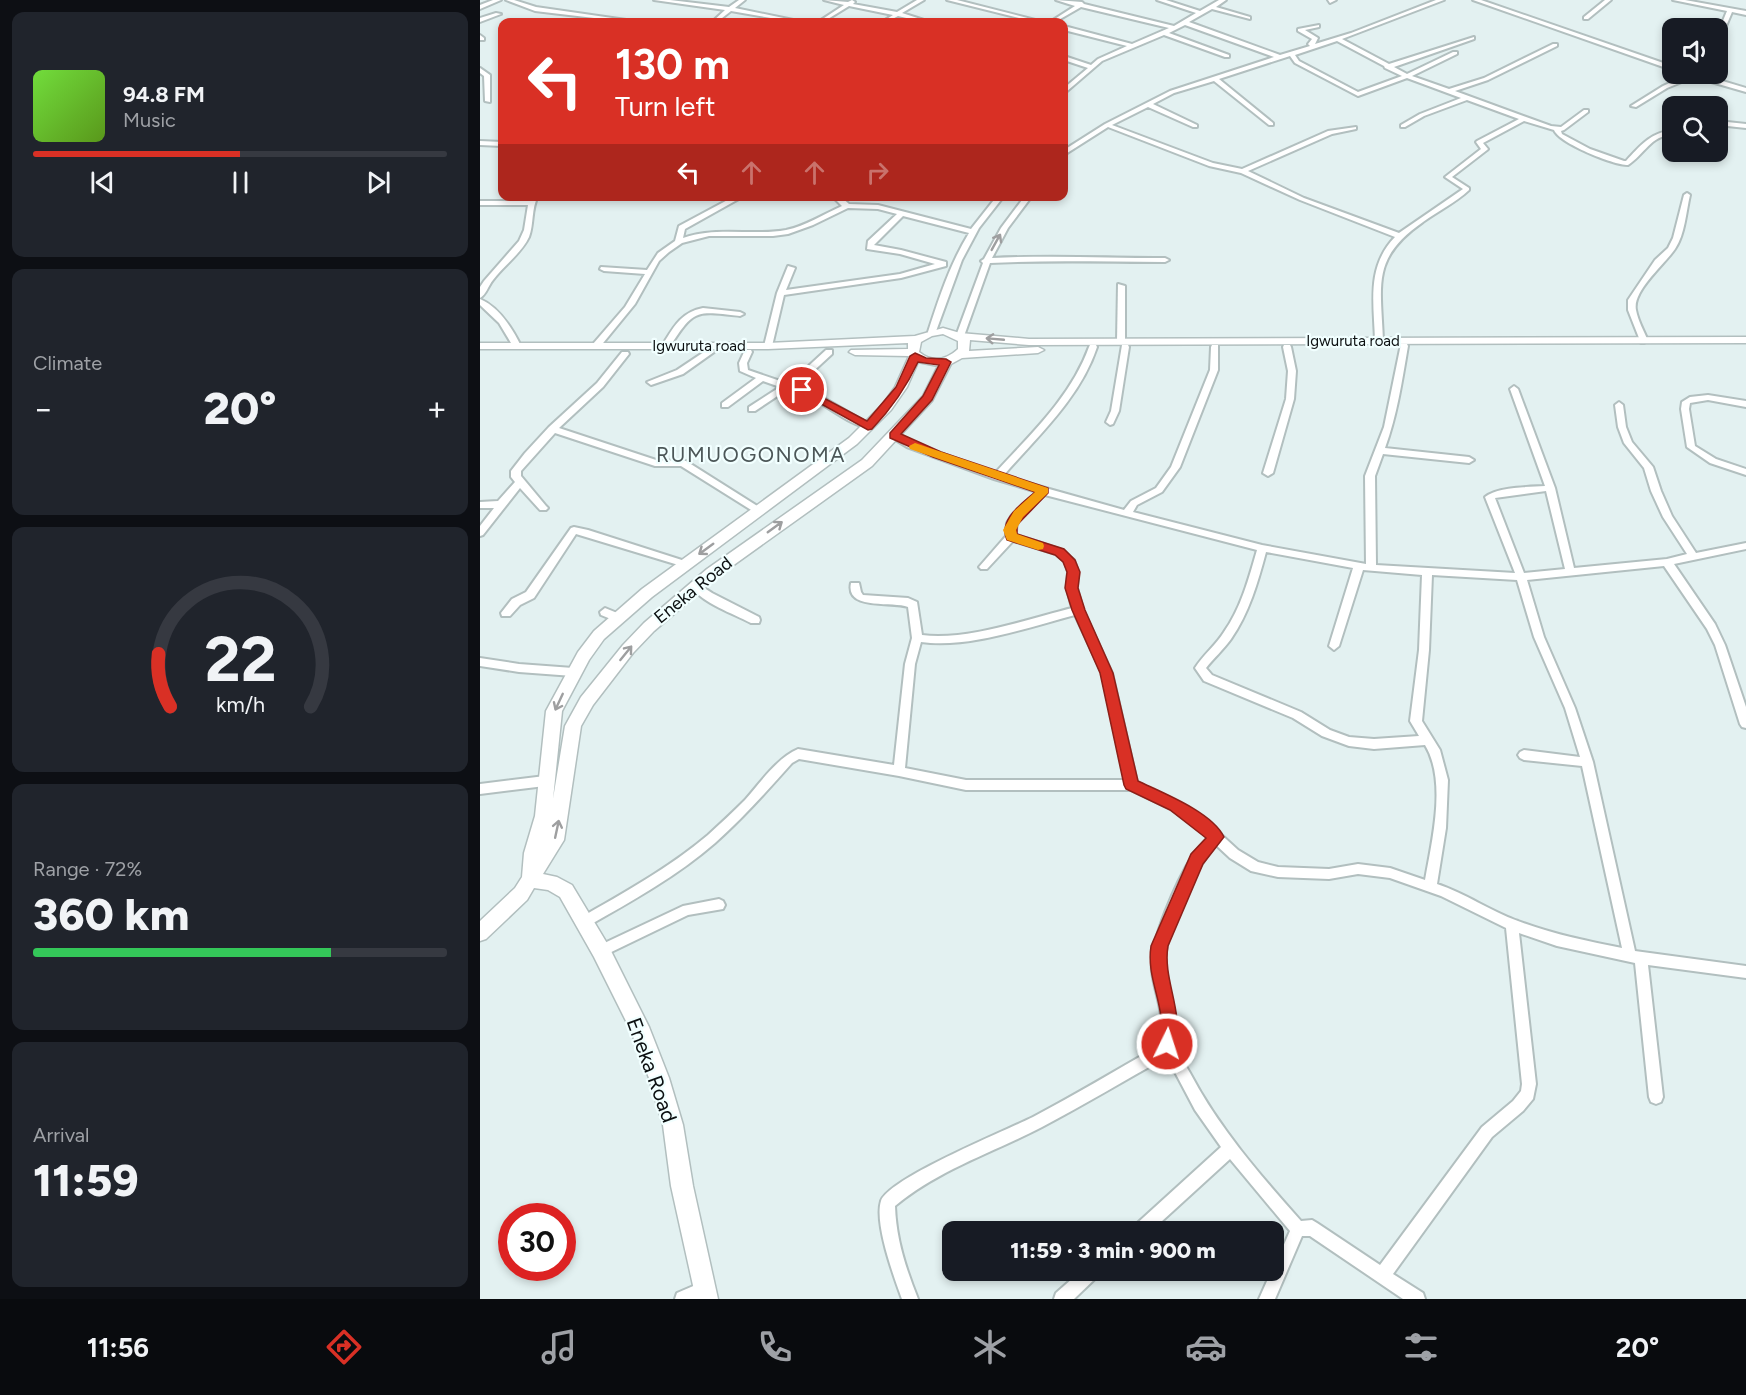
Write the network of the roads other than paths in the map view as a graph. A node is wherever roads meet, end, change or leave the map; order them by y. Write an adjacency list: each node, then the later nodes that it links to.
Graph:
1 (498, 0): 20 (street)
2 (509, 0): 18 (street)
3 (530, 0): 18 (street)
4 (657, 0): 22 (street)
5 (742, 0): 22 (street)
6 (827, 0): 17 (street)
7 (921, 0): 27 (street)
8 (950, 0): 34 (street)
9 (1059, 0): 19 (street)
10 (1087, 0): 19 (street)
11 (1160, 0): 24 (street)
12 (1223, 0): 21 (street)
13 (1441, 0): 46 (street)
14 (1476, 0): 57 (street)
15 (1608, 0): 37 (street)
16 (1678, 0): 23 (street)
17 (852, 2): 27 (street); 31 (street)
18 (519, 5): 28 (street)
19 (1080, 5): 35 (street); 42 (street)
20 (480, 7)
21 (1211, 7): 24 (street); 36 (street)
22 (731, 9): 29 (street); 30 (street)
23 (1730, 10): 25 (street); 38 (street)
24 (1201, 13): 40 (street)
25 (1746, 13)
26 (498, 14): 39 (street)
27 (898, 14): 32 (street); 33 (street)
28 (606, 18)
29 (719, 18)
30 (779, 18)
31 (830, 18)
32 (891, 18)
33 (912, 18)
34 (1024, 18)
35 (1059, 18)
36 (1248, 18)
37 (1586, 18)
38 (1727, 18)
39 (480, 20)
40 (1186, 22): 42 (street); 47 (street)
41 (1317, 26): 50 (street)
42 (1175, 28): 44 (street)
43 (1068, 29): 49 (street)
44 (1165, 33): 49 (street); 51 (street)
45 (1472, 38): 59 (street)
46 (1337, 39): 50 (street); 59 (street)
47 (1231, 40): 51 (street); 55 (street)
48 (1555, 45): 67 (street)
49 (1134, 46): 58 (street)
50 (1313, 46): 52 (street)
51 (1209, 49): 54 (street)
52 (1291, 53): 55 (street); 61 (street)
53 (1455, 53): 61 (street)
54 (1227, 56)
55 (1279, 57): 62 (street)
56 (1068, 59): 58 (street)
57 (1662, 65)
58 (1092, 67): 65 (street)
59 (1387, 67): 61 (street)
60 (480, 70): 69 (street)
61 (1407, 76): 67 (street)
62 (1214, 78): 70 (street); 74 (street)
63 (1671, 84): 71 (street)
64 (1726, 84): 66 (street)
65 (1068, 86)
66 (1746, 90)
67 (1448, 91): 68 (street)
68 (1466, 98): 73 (street); 78 (street)
69 (488, 101)
70 (1147, 104): 76 (street); 77 (street)
71 (1634, 106)
72 (1586, 111): 81 (street)
73 (1522, 119): 81 (street); 98 (street)
74 (1271, 124)
75 (1728, 124): 79 (street)
76 (1107, 125): 84 (street); 86 (street)
77 (1195, 126)
78 (1403, 126)
79 (1746, 126)
80 (1354, 128): 86 (street)
81 (1557, 130): 82 (street)
82 (1662, 133)
83 (484, 143): 85 (street)
84 (1068, 150)
85 (480, 154)
86 (1243, 171): 98 (street)
87 (1687, 195): 116 (street)
88 (515, 201): 94 (street)
89 (533, 201): 109 (street)
90 (732, 201): 99 (street)
91 (841, 201): 95 (street)
92 (998, 201): 97 (street)
93 (1025, 201): 101 (street, one-way to 93)
94 (480, 203)
95 (847, 206): 96 (street); 99 (street)
96 (902, 213): 97 (street); 102 (street)
97 (973, 232): 103 (street)
98 (1399, 236): 115 (street)
99 (678, 242): 106 (street)
100 (1165, 260): 101 (street)
101 (986, 261): 112 (street)
102 (943, 264): 103 (street); 108 (street)
103 (954, 265): 111 (street)
104 (791, 268): 108 (street)
105 (604, 269): 106 (street)
106 (648, 272): 120 (street)
107 (1121, 286): 117 (street)
108 (781, 293): 122 (street)
109 (480, 299): 119 (street)
110 (740, 314): 121 (street)
111 (932, 332): 112 (main road); 113 (main road)
112 (960, 336): 117 (main road, Igwuruta road, one-way to 112); 134 (main road)
113 (917, 339): 122 (main road, Igwuruta road); 133 (main road)
114 (1746, 340): 116 (main road, Igwuruta road)
115 (1379, 341): 116 (main road, Igwuruta road); 117 (main road, Igwuruta road)
116 (1644, 341)
117 (1123, 344): 125 (main road, Igwuruta road); 126 (main road, Igwuruta road); 144 (street)
118 (480, 346): 119 (main road, Igwuruta road)
119 (517, 346): 120 (main road, Igwuruta road)
120 (596, 346): 121 (main road, Igwuruta road)
121 (666, 346): 122 (main road, Igwuruta road)
122 (768, 346)
123 (1404, 346): 124 (main road, Igwuruta road); 127 (main road, Igwuruta road); 148 (street)
124 (1746, 346)
125 (1093, 347): 134 (main road, Igwuruta road); 152 (street)
126 (1215, 347): 127 (main road, Igwuruta road); 160 (street)
127 (1287, 347): 151 (street)
128 (710, 352): 129 (main road, Igwuruta road); 132 (main road, Igwuruta road); 137 (street)
129 (748, 352): 130 (main road, Igwuruta road); 136 (street)
130 (829, 352): 133 (main road, Igwuruta road); 138 (street)
131 (480, 354): 132 (main road, Igwuruta road)
132 (625, 354): 146 (street)
133 (914, 354): 135 (main road); 145 (main road, Eneka Road)
134 (960, 355): 135 (main road)
135 (946, 362): 147 (main road, Eneka Road)
136 (763, 377): 138 (street); 141 (street)
137 (651, 382)
138 (789, 385): 143 (street); 145 (street)
139 (1514, 389): 154 (street)
140 (1746, 404): 150 (street)
141 (725, 405)
142 (1619, 405): 165 (street)
143 (753, 408)
144 (1110, 422)
145 (868, 426): 159 (main road, Eneka Road)
146 (552, 429): 153 (street); 159 (street)
147 (894, 435): 152 (street); 174 (main road, Eneka Road, one-way to 147)
148 (1381, 451): 149 (street); 170 (street)
149 (1469, 460)
150 (1746, 472)
151 (1268, 473)
152 (997, 477): 155 (street)
153 (520, 482): 156 (street); 158 (street)
154 (1550, 488): 171 (street); 173 (street)
155 (1044, 491): 160 (street); 162 (street)
156 (501, 504): 157 (street); 161 (street)
157 (480, 505)
158 (543, 508)
159 (759, 511): 167 (main road, Eneka Road, one-way to 167)
160 (1127, 513): 164 (street)
161 (480, 533)
162 (1011, 537): 169 (street); 176 (street)
163 (1746, 546): 165 (street)
164 (1262, 548): 168 (street); 184 (street)
165 (1694, 557): 166 (street)
166 (1667, 562): 171 (street); 183 (street)
167 (685, 564): 177 (street); 182 (main road, Eneka Road)
168 (1359, 566): 170 (street); 180 (street)
169 (984, 567)
170 (1371, 568): 172 (street)
171 (1570, 571): 173 (street)
172 (1427, 572): 173 (street); 184 (street)
173 (1521, 577): 186 (street)
174 (694, 586): 178 (street); 192 (main road, Eneka Road, one-way to 174)
175 (855, 586): 179 (street)
176 (1078, 610): 179 (street); 189 (street)
177 (506, 613)
178 (755, 620)
179 (917, 638): 187 (street)
180 (1334, 646)
181 (480, 662): 182 (street)
182 (573, 672): 188 (main road, Eneka Road, one-way to 188)
183 (1746, 724)
184 (1426, 740): 193 (street)
185 (1524, 755): 186 (street)
186 (1587, 762): 199 (street)
187 (898, 771): 189 (street); 195 (street)
188 (545, 781): 190 (street); 192 (main road, Eneka Road)
189 (1132, 785): 191 (street)
190 (480, 789)
191 (1216, 837): 193 (street); 201 (street)
192 (530, 880): 195 (main road, Eneka Road); 197 (main road)
193 (1430, 886): 196 (street)
194 (719, 905): 198 (street)
195 (584, 922): 198 (main road, Eneka Road)
196 (1512, 925): 199 (street); 206 (street)
197 (480, 933)
198 (601, 951): 208 (main road, Eneka Road)
199 (1636, 956): 200 (street); 202 (street)
200 (1746, 972)
201 (1167, 1044): 203 (street); 210 (street)
202 (1656, 1097)
203 (1231, 1148): 204 (street); 205 (street)
204 (1150, 1221)
205 (1298, 1229): 206 (street); 212 (street)
206 (1382, 1276): 213 (street)
207 (1082, 1281): 211 (street)
208 (706, 1294): 209 (street)
209 (683, 1299)
210 (910, 1299)
211 (1062, 1299)
212 (1267, 1299)
213 (1417, 1299)

